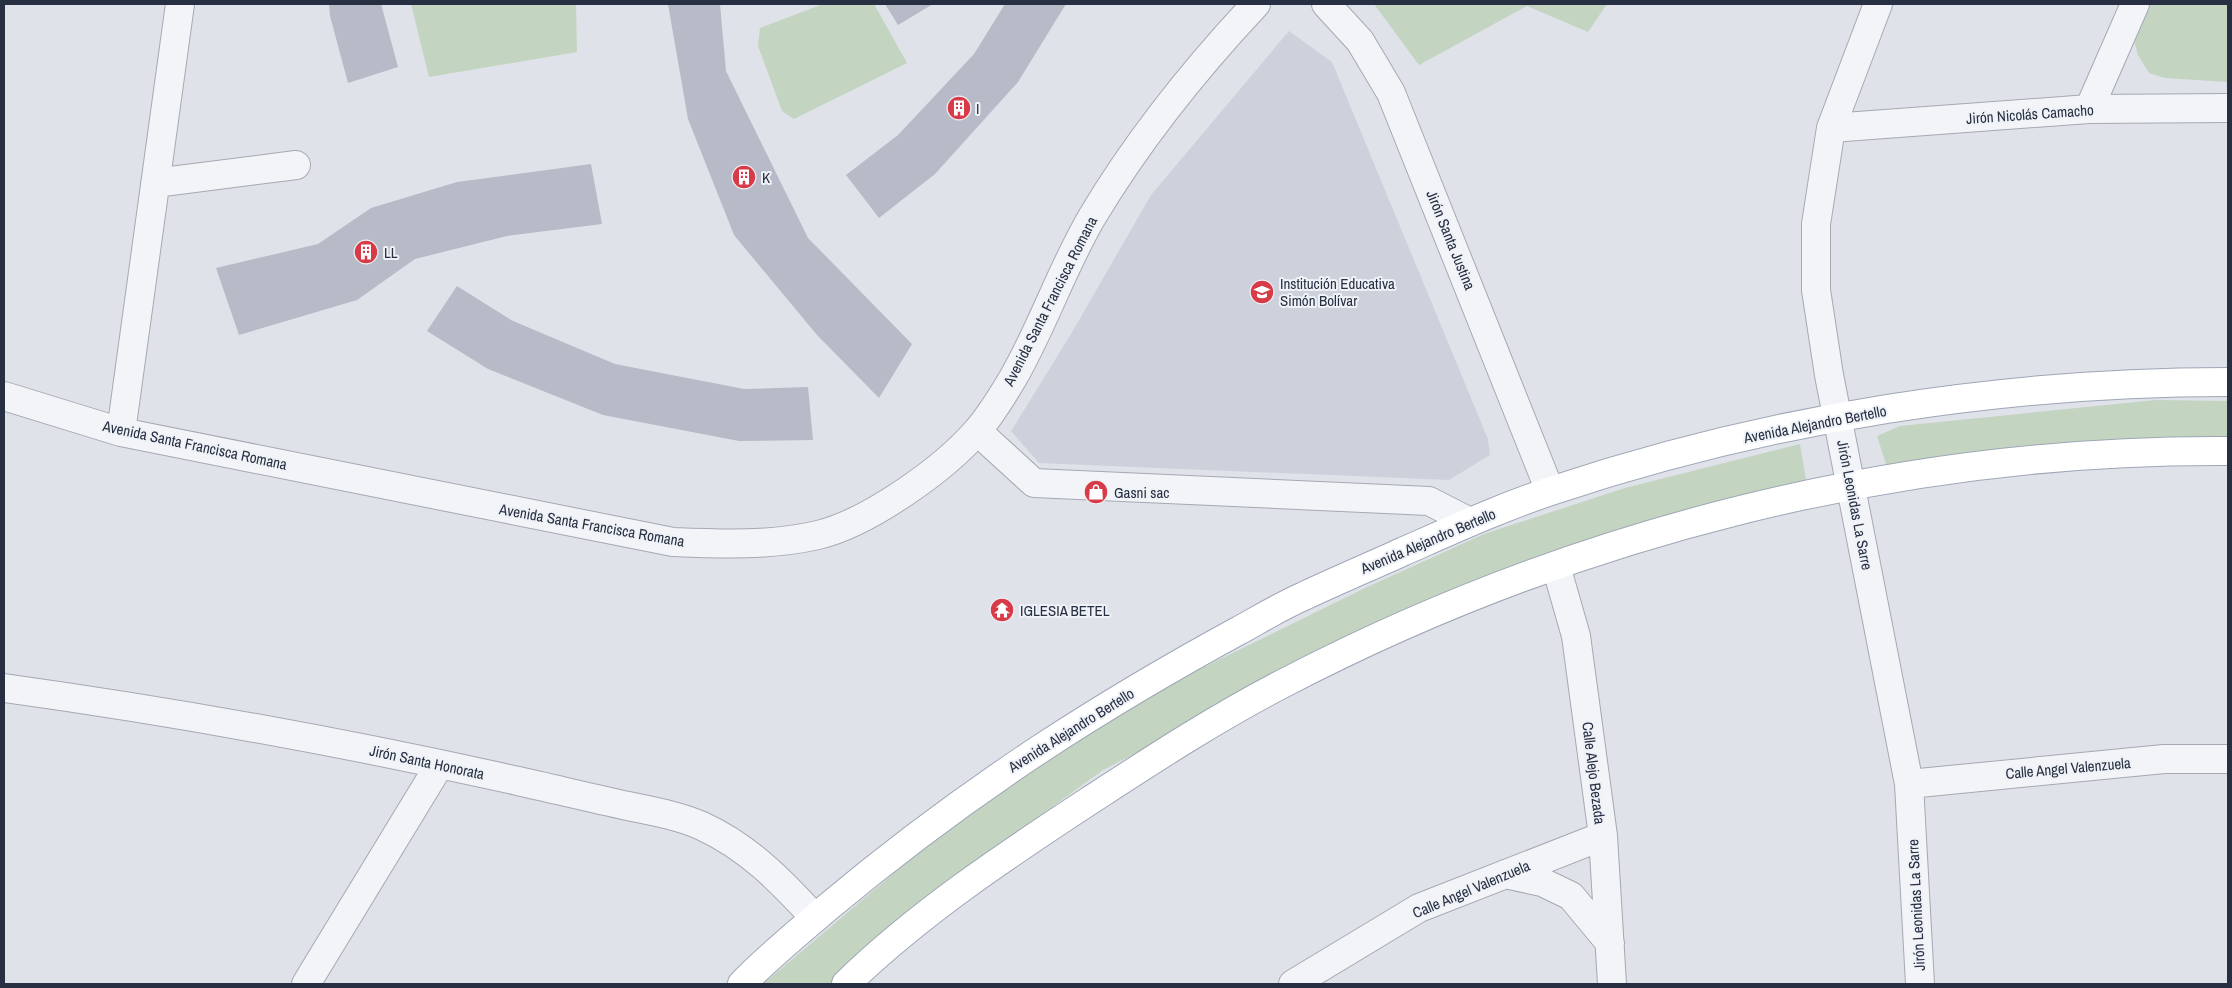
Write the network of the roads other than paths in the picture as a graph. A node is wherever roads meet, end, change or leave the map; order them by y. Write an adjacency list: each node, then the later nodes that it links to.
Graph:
1 (180, 4): 10 (street)
2 (1256, 4): 14 (street, Avenida Santa Francisca Romana)
3 (1326, 4): 18 (street, Jirón Santa Justina)
4 (1878, 4): 8 (street, Jirón Leonidas La Sarre)
5 (2135, 4): 7 (street)
6 (2228, 108): 7 (street, Jirón Nicolás Camacho)
7 (2089, 109): 8 (street, Jirón Nicolás Camacho)
8 (1831, 128): 13 (street, Jirón Leonidas La Sarre)
9 (296, 165): 10 (street)
10 (155, 183): 15 (street)
11 (2228, 382): 13 (main road, Avenida Alejandro Bertello)
12 (4, 396): 15 (street, Avenida Santa Francisca Romana)
13 (1838, 419): 17 (street, Jirón Leonidas La Sarre); 18 (main road, Avenida Alejandro Bertello)
14 (977, 431): 15 (street, Avenida Santa Francisca Romana); 19 (street)
15 (121, 432)
16 (2228, 451): 17 (main road)
17 (1851, 485): 20 (main road); 24 (street, Jirón Leonidas La Sarre)
18 (1550, 491): 19 (main road, Avenida Alejandro Bertello)
19 (1470, 522): 27 (main road, Avenida Alejandro Bertello)
20 (1556, 566): 25 (street, Calle Alejo Bezada); 31 (main road)
21 (4, 688): 23 (street, Jirón Santa Honorata)
22 (2228, 759): 24 (street, Calle Angel Valenzuela)
23 (440, 764): 27 (street, Jirón Santa Honorata); 29 (street)
24 (1909, 784): 34 (street, Jirón Leonidas La Sarre)
25 (1602, 836): 26 (street, Calle Angel Valenzuela); 28 (street, Calle Alejo Bezada)
26 (1505, 874): 28 (street); 32 (street, Calle Angel Valenzuela)
27 (815, 918): 30 (main road, Avenida Alejandro Bertello)
28 (1610, 943): 33 (street, Calle Alejo Bezada)
29 (306, 984)
30 (742, 984)
31 (846, 984)
32 (1293, 984)
33 (1612, 984)
34 (1920, 984)

